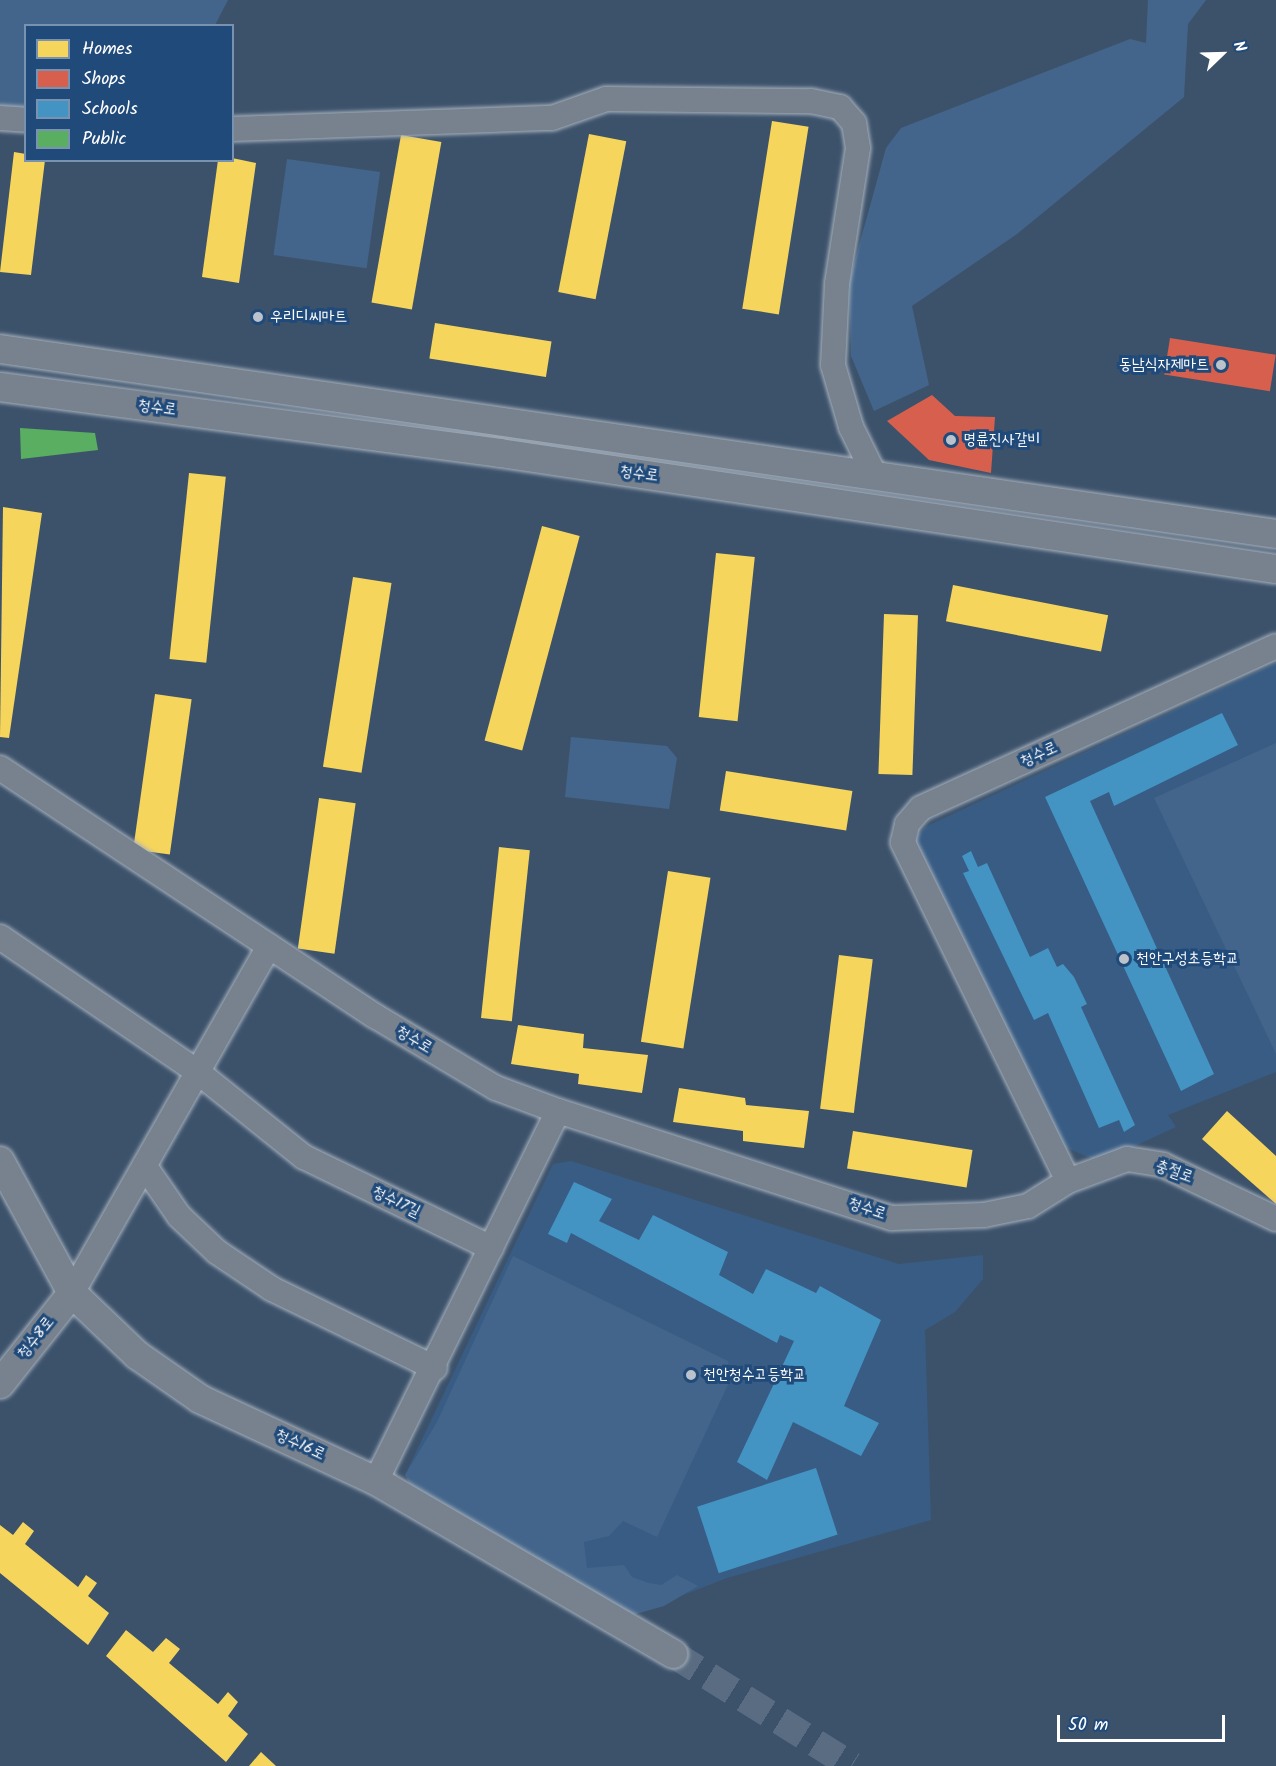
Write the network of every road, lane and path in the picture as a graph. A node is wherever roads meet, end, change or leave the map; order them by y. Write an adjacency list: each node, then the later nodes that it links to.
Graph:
1 (0, 118): 2 (street)
2 (24, 120)
3 (234, 129): 6 (street)
4 (0, 349): 6 (street, 청수로)
5 (0, 387): 8 (street, 청수로)
6 (875, 476): 7 (street, 청수로)
7 (1276, 534)
8 (1276, 568)
9 (1276, 646): 17 (street, 청수로)
10 (0, 768): 12 (street, 청수로)
11 (0, 937): 13 (street, 청수17길)
12 (269, 946): 13 (street); 14 (street, 청수로)
13 (199, 1073): 16 (street); 19 (street, 청수17길)
14 (558, 1112): 17 (street, 청수로); 19 (street)
15 (0, 1161): 20 (street, 청수16로)
16 (146, 1168): 20 (street); 21 (street)
17 (1068, 1181): 18 (street, 충절로)
18 (1276, 1219)
19 (491, 1248): 21 (street)
20 (72, 1293): 22 (street, 청수8로); 23 (street, 청수16로)
21 (435, 1368): 23 (street)
22 (0, 1384)
23 (376, 1481): 24 (street, 청수16로)
24 (673, 1654)

